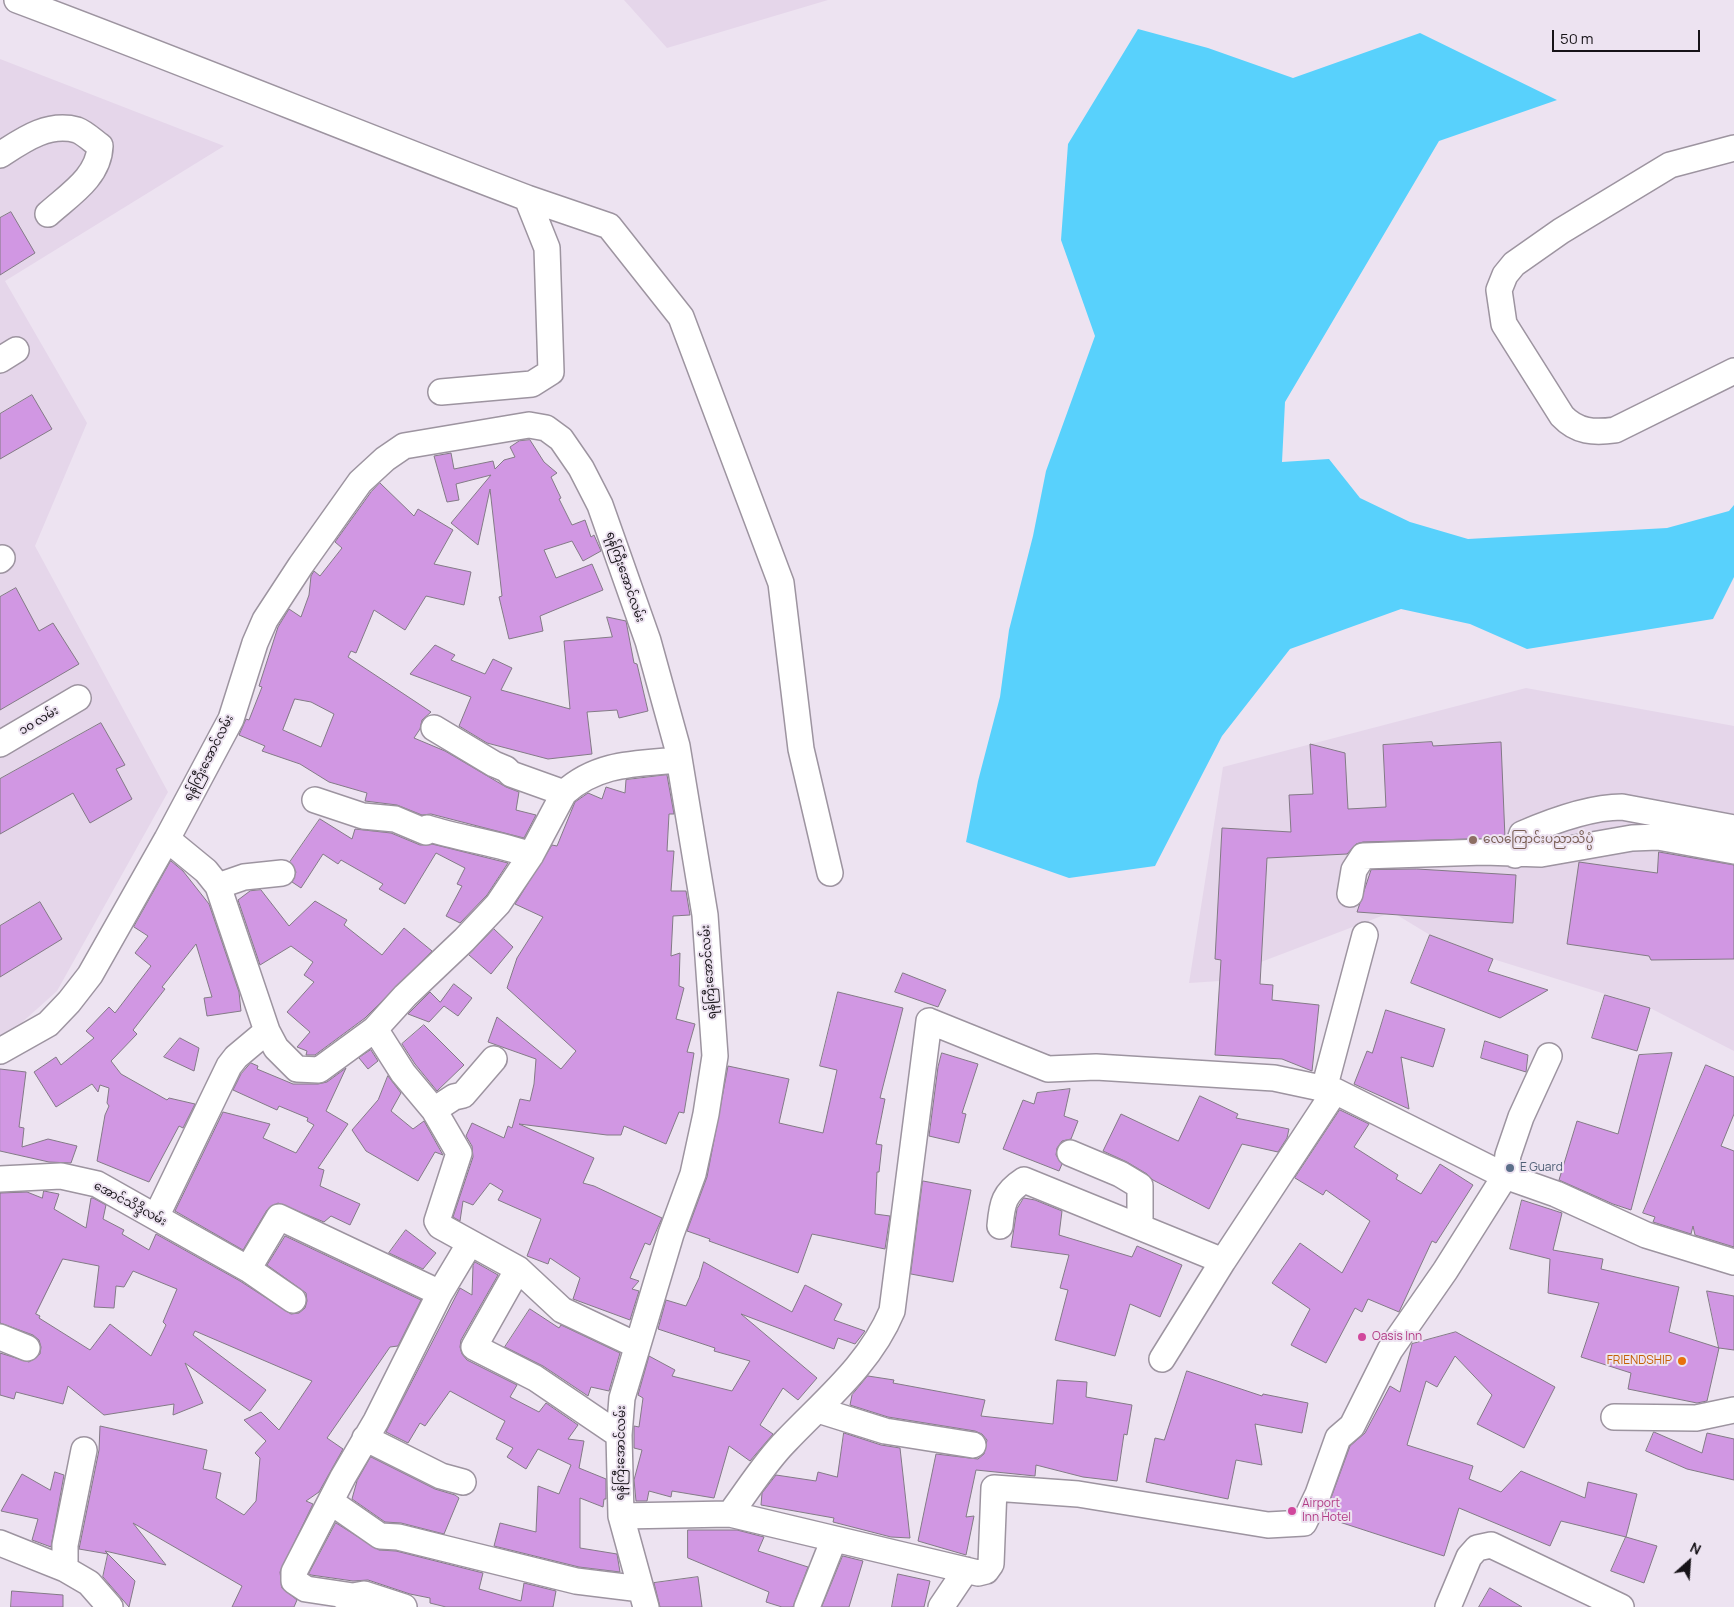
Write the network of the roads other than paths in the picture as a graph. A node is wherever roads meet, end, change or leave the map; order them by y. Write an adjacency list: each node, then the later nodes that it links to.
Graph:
1 (17, 0): 4 (street)
2 (1734, 148): 6 (street)
3 (0, 155): 5 (street)
4 (526, 198): 7 (street); 21 (street)
5 (48, 214)
6 (1734, 371)
7 (441, 392)
8 (78, 698): 10 (street, ၁၀ လမ်း)
9 (434, 728): 12 (street)
10 (0, 744)
11 (679, 760): 12 (street); 16 (street, ရန်ကြီးအောင်လမ်း); 46 (street, ရန်ကြီးအောင်လမ်း)
12 (564, 793): 18 (street)
13 (315, 800): 18 (street)
14 (1734, 828): 15 (street)
15 (1700, 833): 17 (street); 19 (street); 19 (street)
16 (167, 839): 22 (street); 27 (street, ရန်ကြီးအောင်လမ်း)
17 (1734, 851)
18 (531, 855): 25 (street)
19 (1515, 855): 23 (street)
20 (282, 873): 22 (street)
21 (830, 873)
22 (218, 886): 26 (street)
23 (1350, 894)
24 (1365, 935): 30 (street)
25 (375, 1029): 26 (street); 31 (street)
26 (267, 1031): 35 (street)
27 (0, 1051)
28 (1549, 1056): 33 (street)
29 (494, 1059): 31 (street)
30 (1329, 1090): 33 (street); 39 (street); 49 (street)
31 (434, 1110): 38 (street)
32 (1070, 1153): 37 (street)
33 (1505, 1176): 40 (street); 63 (street)
34 (0, 1179): 35 (street, အောင်သိဒ္ဒိလမ်း)
35 (156, 1217): 41 (street, အောင်သိဒ္ဒိလမ်း)
36 (1000, 1226): 37 (street)
37 (1140, 1226): 39 (street)
38 (470, 1243): 42 (street); 43 (street)
39 (1223, 1260): 48 (street)
40 (1734, 1262)
41 (248, 1269): 43 (street); 44 (street, အောင်သိဒ္ဒိလမ်း)
42 (518, 1269): 46 (street); 52 (street)
43 (440, 1293): 53 (street)
44 (293, 1300)
45 (0, 1337): 47 (street)
46 (636, 1345): 52 (street, ရန်ကြီးအောင်လမ်း)
47 (27, 1348)
48 (1162, 1359)
49 (818, 1410): 54 (street); 58 (street)
50 (1734, 1410): 51 (street)
51 (1614, 1417)
52 (619, 1435): 59 (street, ရန်ကြီးအောင်လမ်း)
53 (365, 1438): 56 (street); 57 (street)
54 (973, 1445)
55 (84, 1450): 62 (street)
56 (463, 1482)
57 (331, 1502): 64 (street); 65 (street)
58 (730, 1514): 59 (street); 60 (street)
59 (621, 1516): 65 (street, ရန်ကြီးအောင်လမ်း)
60 (834, 1539): 63 (street); 69 (street)
61 (0, 1543): 62 (street)
62 (65, 1570): 67 (street)
63 (966, 1570): 70 (street)
64 (303, 1598): 66 (street)
65 (643, 1598)
66 (350, 1602): 68 (street)
67 (110, 1607)
68 (404, 1607)
69 (807, 1607)
70 (942, 1607)
71 (1448, 1607): 72 (street)
72 (1621, 1607)

